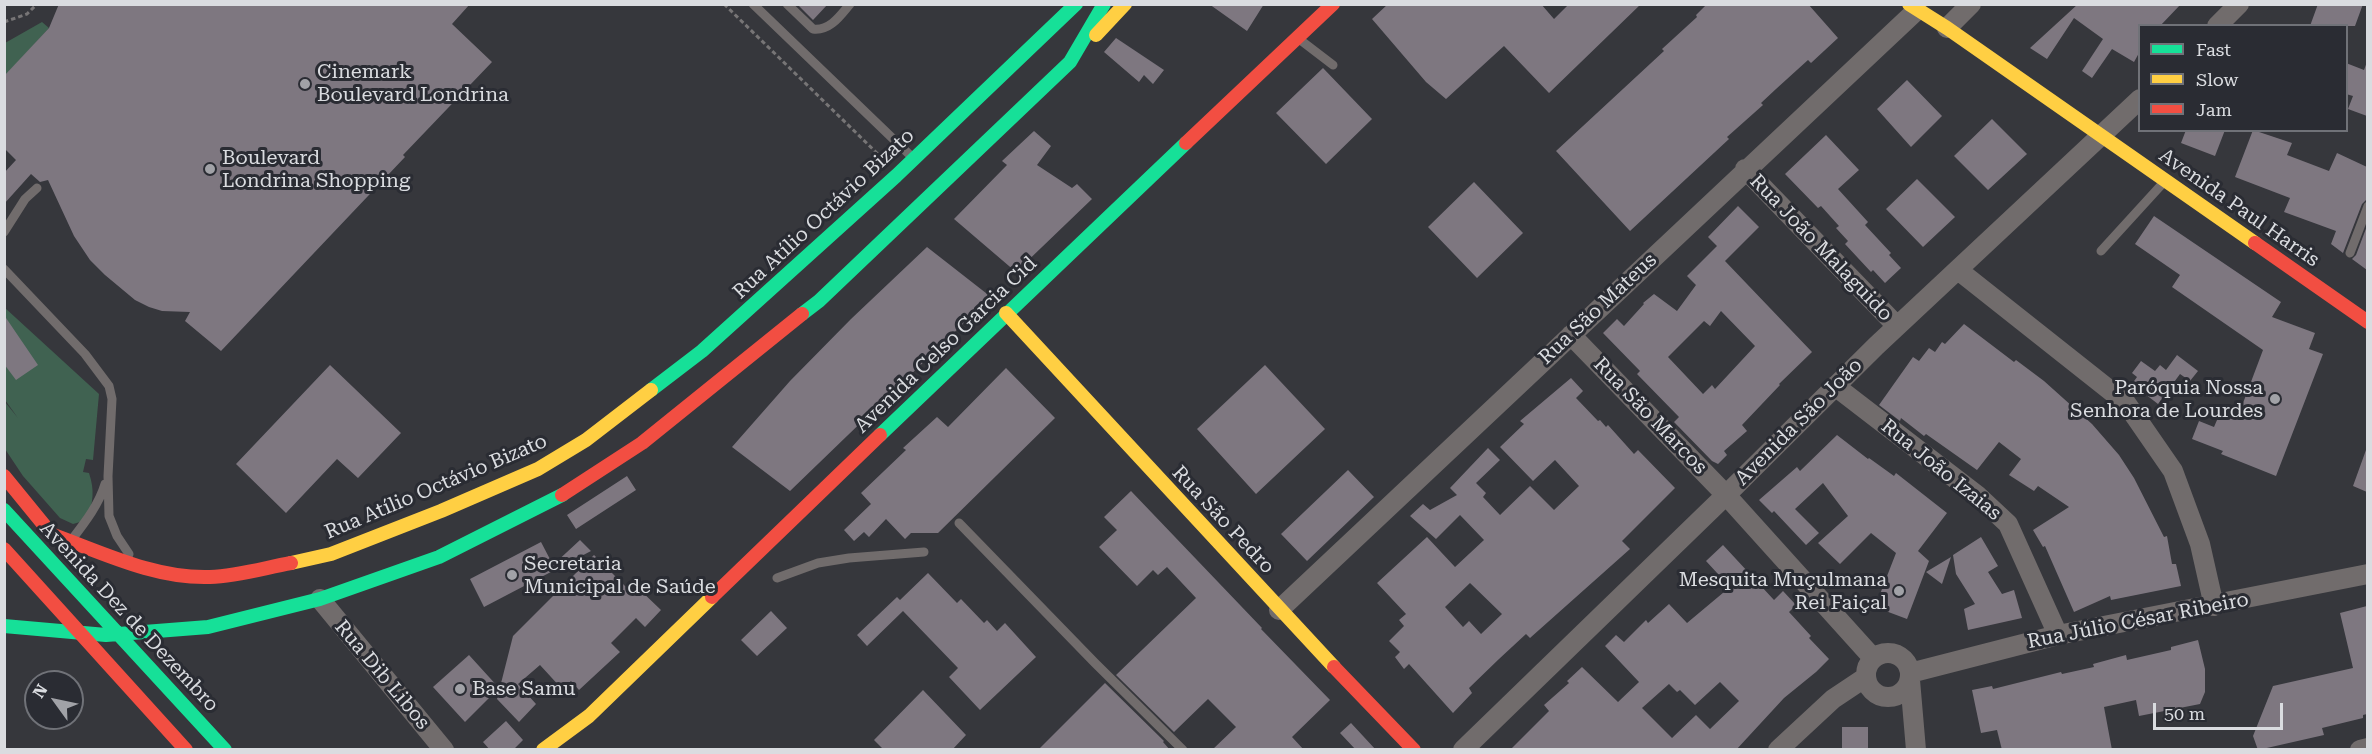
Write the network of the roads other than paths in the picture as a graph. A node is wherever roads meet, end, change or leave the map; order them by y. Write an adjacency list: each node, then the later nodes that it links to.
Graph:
1 (753, 4): 18 (lane)
2 (787, 4): 3 (lane)
3 (850, 4)
4 (1076, 4): 18 (main road, Rua Atílio Octávio Bizato)
5 (1104, 4): 14 (main road)
6 (1125, 4): 14 (main road)
7 (1333, 4): 13 (main road, Avenida Celso Garcia Cid)
8 (1971, 4): 12 (street)
9 (2240, 4): 11 (street)
10 (1913, 7): 12 (main road, Avenida Paul Harris); 19 (street, Rua São Mateus)
11 (2219, 24)
12 (1947, 28): 17 (main road, Avenida Paul Harris)
13 (1298, 38): 15 (lane); 28 (main road, Avenida Celso Garcia Cid)
14 (1070, 62): 46 (main road)
15 (1333, 65)
16 (2138, 100): 17 (street, Avenida São João)
17 (2102, 136): 20 (main road, Avenida Paul Harris); 27 (street, Avenida São João)
18 (914, 159): 42 (main road, Rua Atílio Octávio Bizato)
19 (1745, 170): 30 (street, Rua João Malaguido); 31 (street, Rua São Mateus)
20 (2165, 180): 24 (lane); 29 (main road, Avenida Paul Harris)
21 (37, 188): 23 (lane)
22 (2367, 206): 25 (lane)
23 (4, 232)
24 (2101, 251)
25 (2350, 253)
26 (4, 269): 34 (lane)
27 (1958, 270): 30 (street, Avenida São João); 48 (street)
28 (1006, 313): 49 (main road, Rua São Pedro); 57 (main road, Avenida Celso Garcia Cid)
29 (2367, 322)
30 (1897, 326): 32 (street, Avenida São João)
31 (1571, 335): 35 (street, Rua São Marcos); 49 (street, Rua São Mateus)
32 (1835, 386): 35 (street, Avenida São João); 52 (street, Rua João Izaias)
33 (4, 476): 38 (main road)
34 (108, 476): 39 (lane); 42 (lane)
35 (1726, 495): 53 (street, Rua São Marcos); 67 (street, Avenida São João)
36 (4, 510): 47 (main road, Avenida Dez de Dezembro)
37 (958, 523): 65 (lane)
38 (51, 534): 39 (main road, Rua Atílio Octávio Bizato); 47 (main road)
39 (69, 542): 42 (main road, Rua Atílio Octávio Bizato)
40 (4, 549): 51 (main road)
41 (924, 552): 44 (lane)
42 (135, 564)
43 (2367, 574): 48 (street, Rua Júlio César Ribeiro)
44 (777, 579)
45 (20, 587): 51 (main road)
46 (320, 599): 50 (main road); 62 (street, Rua Dib Libos)
47 (85, 601): 61 (main road, Avenida Dez de Dezembro)
48 (2214, 606): 52 (street, Rua Júlio César Ribeiro)
49 (1279, 610): 66 (main road, Rua São Pedro)
50 (4, 626)
51 (78, 630): 60 (main road)
52 (2058, 635): 55 (street, Rua Júlio César Ribeiro)
53 (1873, 658): 54 (street); 55 (street)
54 (1866, 676): 56 (street); 68 (street)
55 (1910, 676): 56 (street); 58 (street)
56 (1889, 697): 58 (street)
57 (589, 716): 63 (main road, Avenida Celso Garcia Cid); 64 (main road, Avenida Celso Garcia Cid)
58 (1916, 744)
59 (2367, 748): 69 (street)
60 (186, 750)
61 (225, 750)
62 (444, 750)
63 (543, 750)
64 (564, 750)
65 (1183, 750)
66 (1414, 750)
67 (1463, 750)
68 (1778, 750)
69 (2360, 750)

